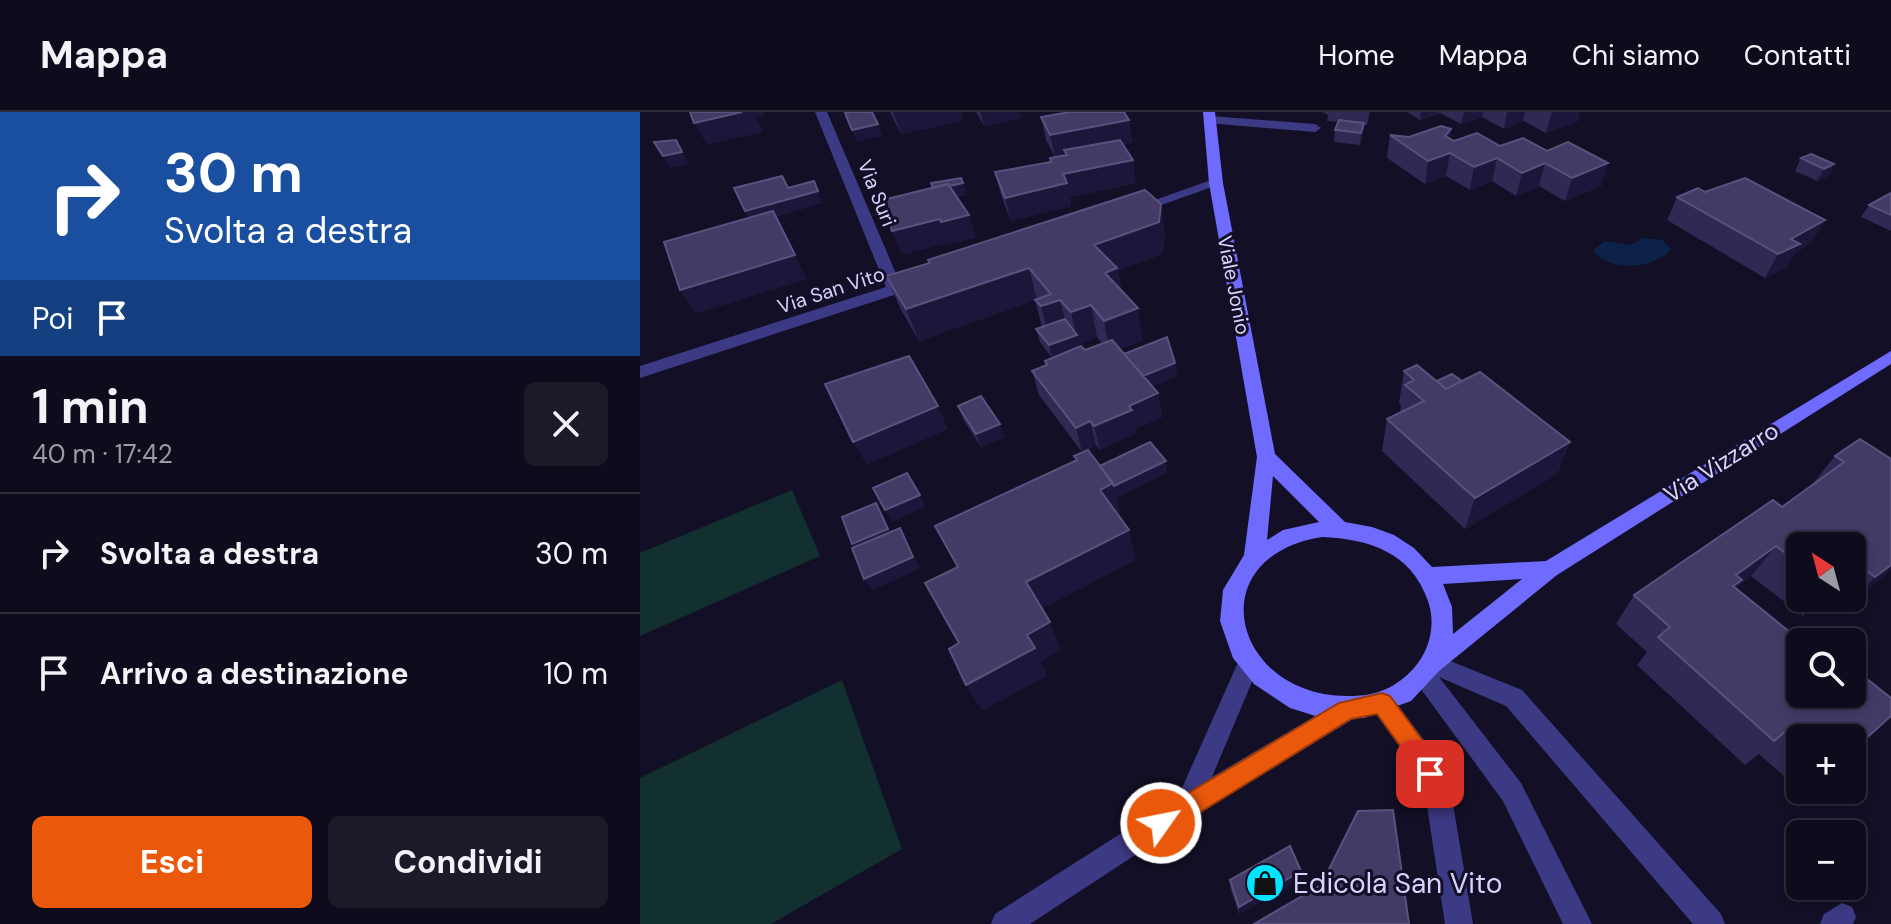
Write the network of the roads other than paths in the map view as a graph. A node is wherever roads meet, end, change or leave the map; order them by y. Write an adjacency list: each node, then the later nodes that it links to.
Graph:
1 (821, 112): 7 (street, Via Suri)
2 (1210, 116): 3 (street); 4 (street, Viale Jonio)
3 (1315, 128)
4 (1216, 183): 5 (street); 10 (street, Viale Jonio)
5 (1117, 216)
6 (939, 275): 7 (street, Via San Vito)
7 (895, 290): 9 (street, Via San Vito)
8 (1891, 356): 13 (street, Via Vizzarro)
9 (640, 372)
10 (1266, 457): 11 (street); 12 (street, Viale Jonio)
11 (1340, 530): 12 (street, Via Vizzarro); 14 (street, Via Vizzarro)
12 (1254, 561): 15 (street, Via Vizzarro)
13 (1550, 569): 14 (street, Via Vizzarro); 16 (street, Via Vizzarro)
14 (1427, 576): 16 (street, Via Vizzarro)
15 (1248, 665): 18 (street, Via Vizzarro); 19 (street)
16 (1428, 669): 17 (street, Via Vizzarro); 22 (street); 23 (street)
17 (1382, 703): 18 (street, Via Vizzarro); 21 (street)
18 (1347, 710): 19 (street)
19 (1187, 806): 20 (street)
20 (1005, 924)
21 (1459, 924)
22 (1578, 924)
23 (1711, 924)

